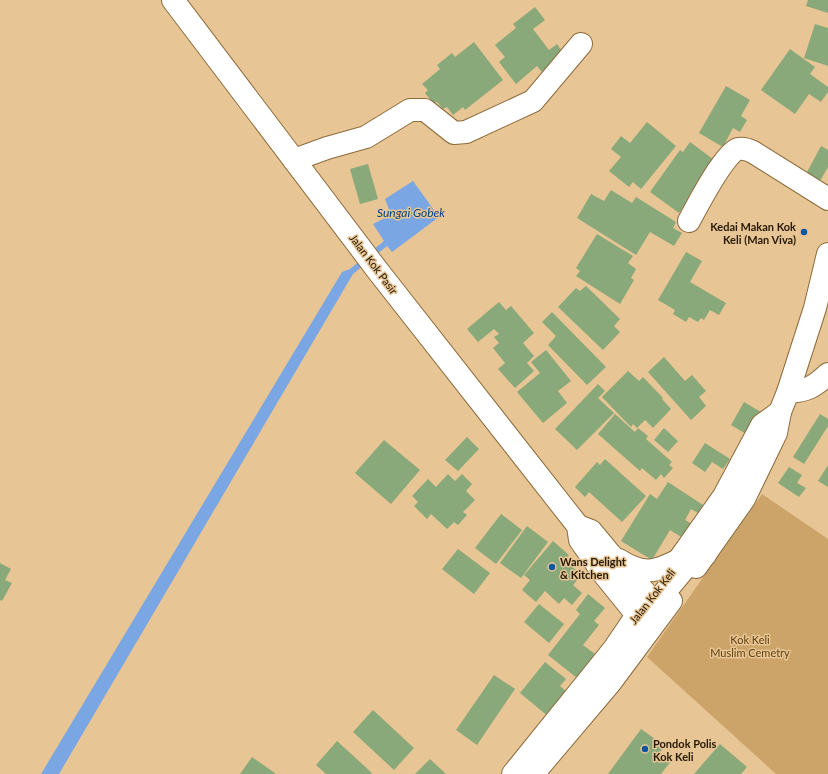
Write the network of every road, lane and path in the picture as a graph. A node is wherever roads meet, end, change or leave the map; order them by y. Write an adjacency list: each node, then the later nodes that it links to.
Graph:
1 (173, 0): 3 (street, Jalan Kok Pasir)
2 (581, 44): 3 (street)
3 (294, 160): 11 (street, Jalan Kok Pasir)
4 (828, 199): 5 (street)
5 (689, 221)
6 (828, 254): 8 (street, Jalan Kok Keli)
7 (828, 374): 8 (street)
8 (784, 402): 9 (street, Jalan Kok Keli); 10 (street, Jalan Kok Keli)
9 (705, 556): 12 (street); 14 (street, Jalan Kok Keli)
10 (681, 559): 11 (street); 12 (street, Jalan Kok Keli)
11 (607, 564): 12 (street, Jalan Kok Pasir); 13 (street)
12 (645, 608): 13 (street, Jalan Kok Keli); 14 (street)
13 (614, 649): 15 (street, Jalan Kok Keli)
14 (610, 683): 16 (street, Jalan Kok Keli)
15 (513, 774)
16 (533, 774)

